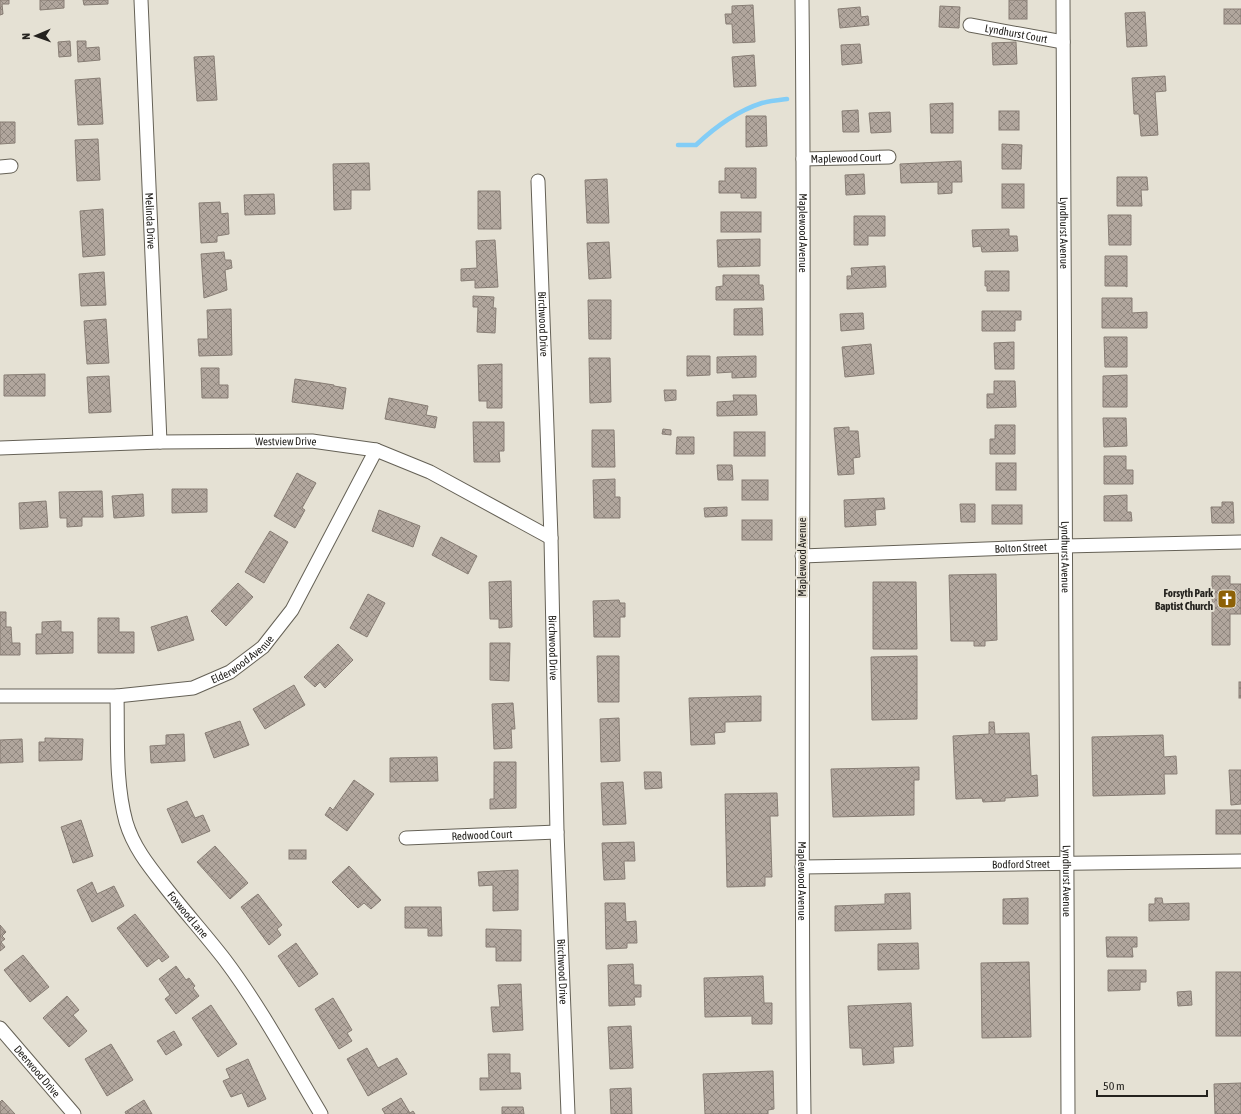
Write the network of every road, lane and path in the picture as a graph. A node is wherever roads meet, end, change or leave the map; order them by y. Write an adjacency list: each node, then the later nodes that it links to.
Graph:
1 (141, 0): 9 (street, Melinda Drive)
2 (802, 0): 7 (street, Maplewood Avenue)
3 (1063, 0): 5 (street, Lyndhurst Avenue)
4 (970, 25): 5 (street, Lyndhurst Court)
5 (1063, 42): 14 (street, Lyndhurst Avenue)
6 (889, 157): 7 (street, Maplewood Court)
7 (804, 159): 15 (street, Maplewood Avenue)
8 (538, 180): 12 (street, Birchwood Drive)
9 (160, 442): 10 (street, Westview Drive); 11 (street, Westview Drive)
10 (0, 448)
11 (376, 450): 12 (street, Westview Drive); 17 (street, Elderwood Avenue)
12 (551, 538): 18 (street, Birchwood Drive)
13 (1241, 542): 14 (street, Bolton Street)
14 (1065, 546): 15 (street, Bolton Street); 21 (street, Lyndhurst Avenue)
15 (802, 556): 22 (street, Maplewood Avenue)
16 (0, 696): 17 (street, Elderwood Avenue)
17 (117, 696): 25 (street, Foxwood Lane)
18 (557, 832): 19 (street, Redwood Court); 26 (street, Birchwood Drive)
19 (406, 838)
20 (1241, 861): 21 (street, Bodford Street)
21 (1068, 864): 22 (street, Bodford Street); 28 (street, Lyndhurst Avenue)
22 (802, 867): 27 (street, Maplewood Avenue)
23 (0, 1028): 24 (street, Deerwood Drive)
24 (74, 1114)
25 (321, 1114)
26 (568, 1114)
27 (804, 1114)
28 (1068, 1114)

